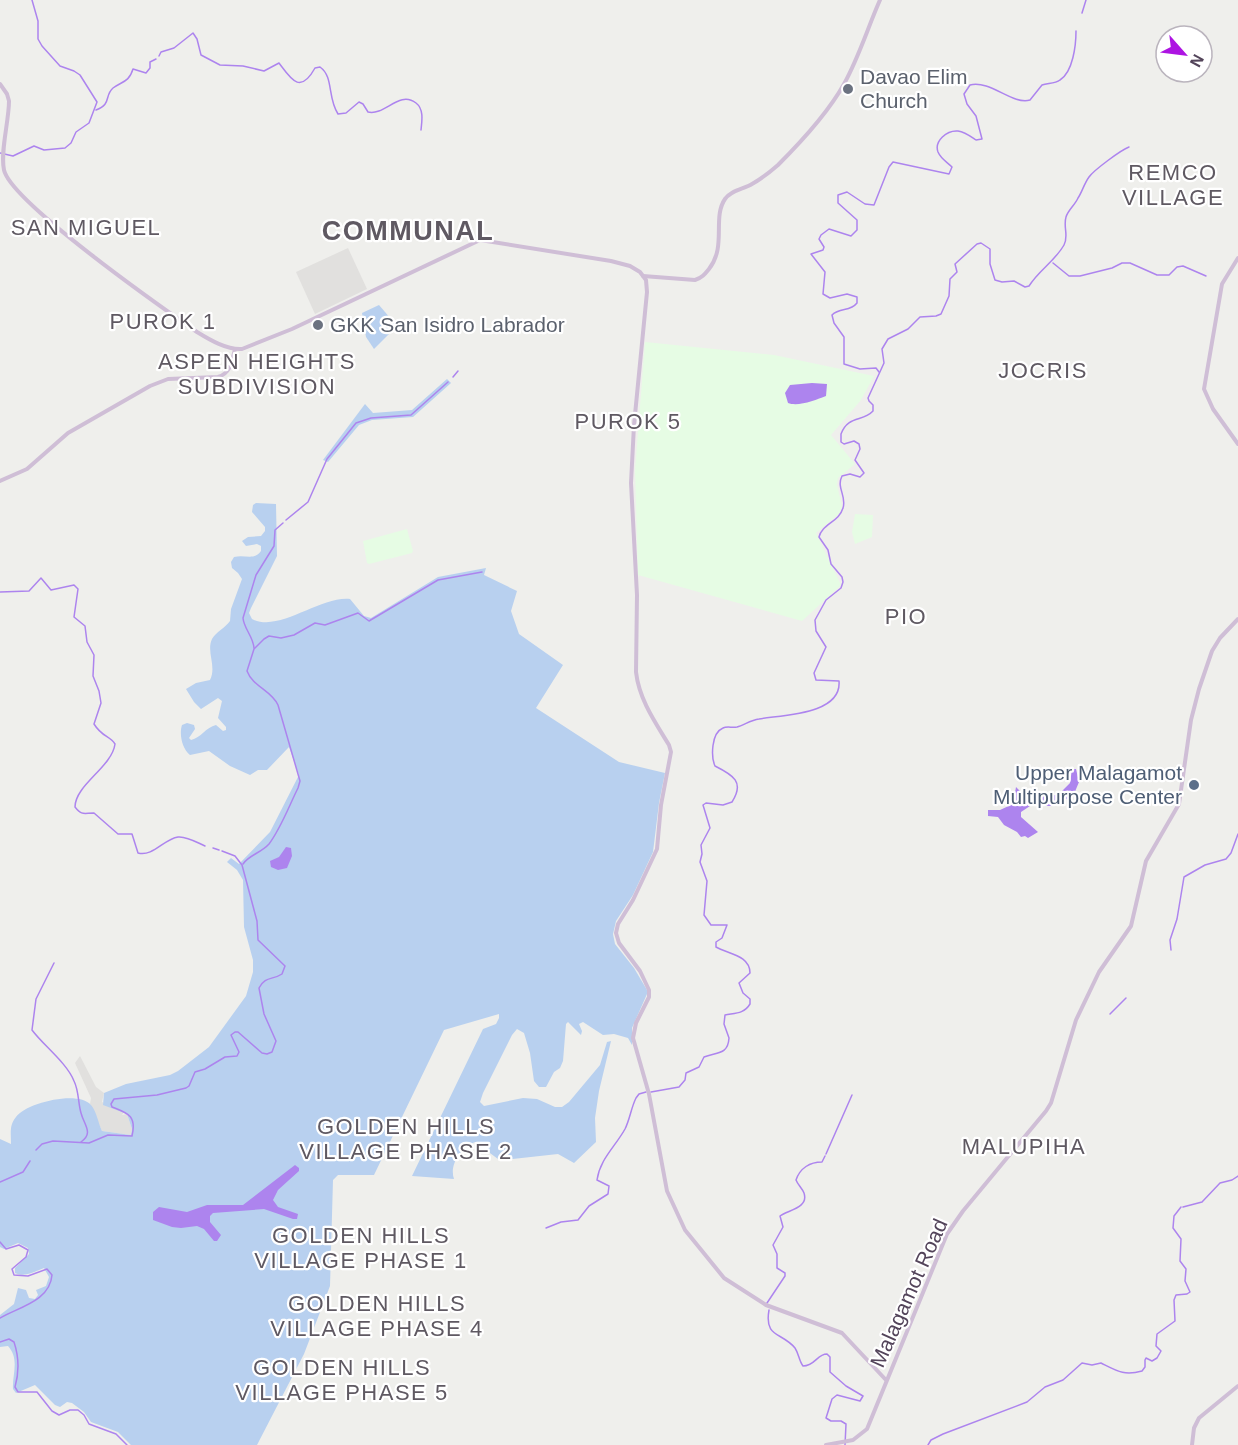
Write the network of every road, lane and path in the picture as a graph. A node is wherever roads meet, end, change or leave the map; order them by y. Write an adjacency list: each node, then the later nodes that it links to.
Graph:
1 (880, 0): 4 (street)
2 (0, 84): 5 (street)
3 (1238, 258): 6 (street)
4 (643, 276): 5 (street); 9 (street)
5 (235, 349): 7 (street)
6 (1238, 444)
7 (0, 481)
8 (1238, 619): 9 (street, Malagamot Road)
9 (886, 1380): 11 (street, Malagamot Road)
10 (1238, 1386): 12 (street)
11 (826, 1445)
12 (1192, 1445)

